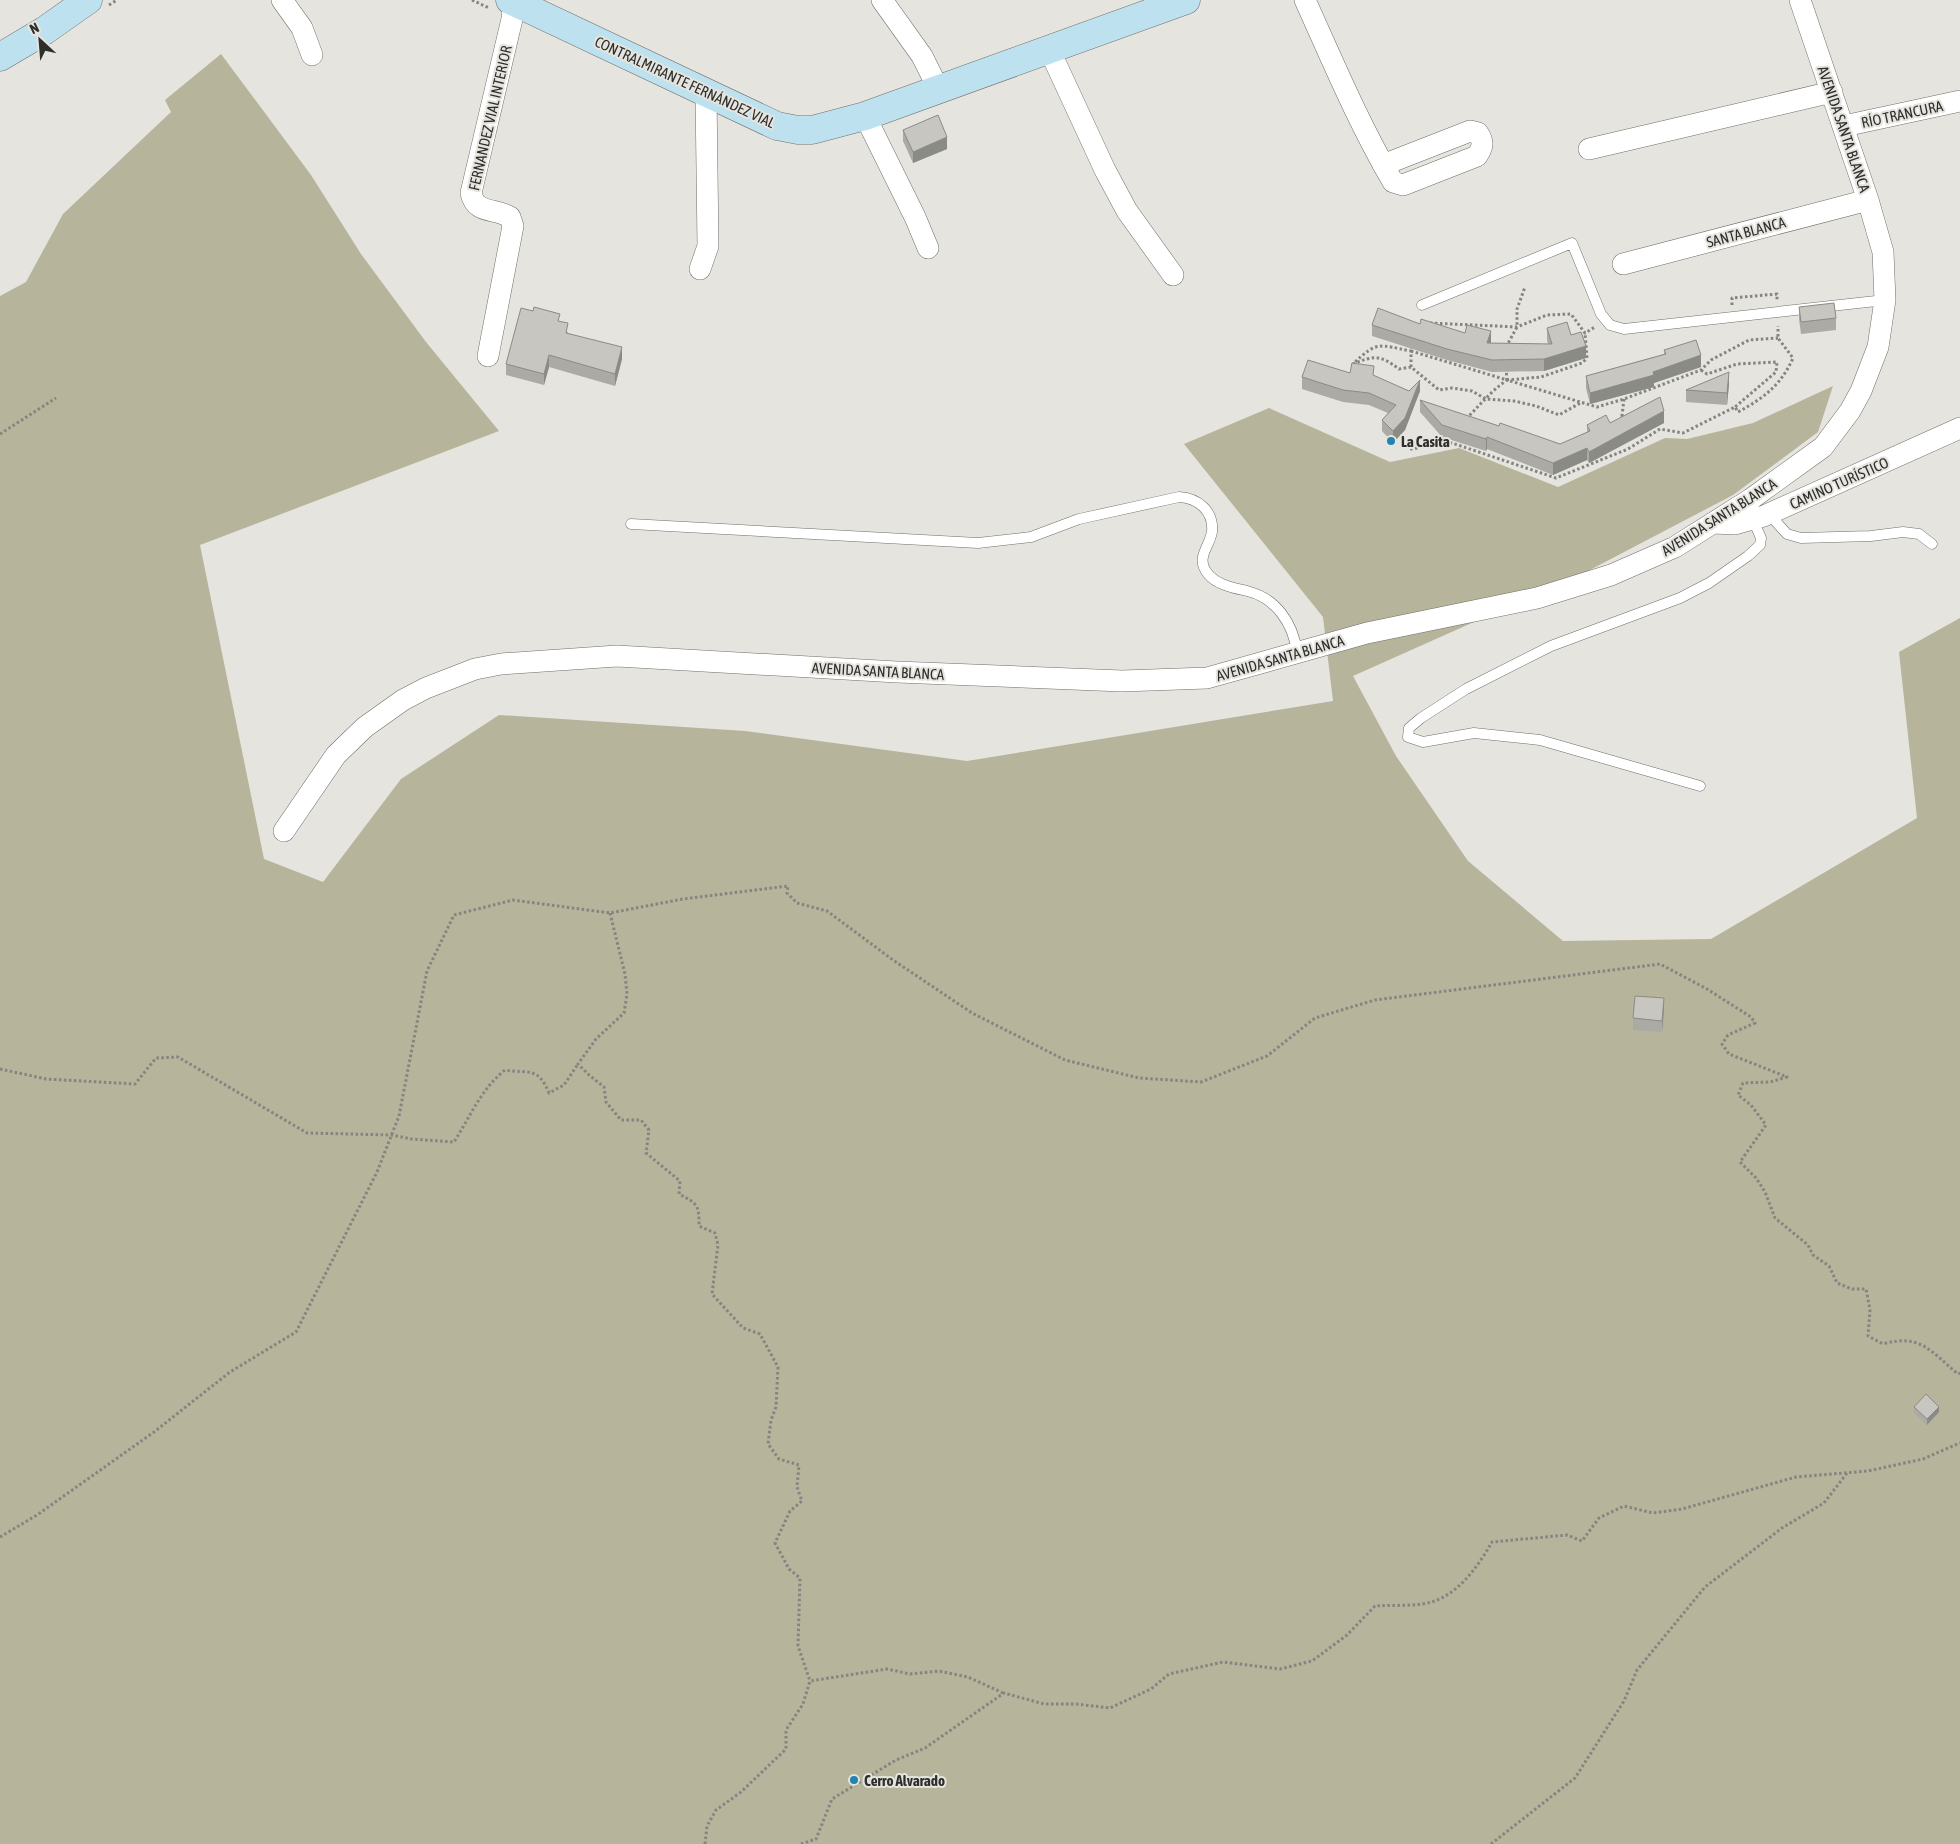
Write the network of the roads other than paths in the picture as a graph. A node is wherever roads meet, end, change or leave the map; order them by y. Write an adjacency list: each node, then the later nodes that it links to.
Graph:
1 (88, 0): 10 (main road)
2 (282, 0): 9 (street)
3 (882, 0): 11 (street)
4 (1186, 0): 8 (main road, CONTRALMIRANTE FERNÁNDEZ VIAL)
5 (1305, 0): 18 (street)
6 (1800, 0): 12 (street, AVENIDA SANTA BLANCA)
7 (512, 1): 13 (main road, CONTRALMIRANTE FERNÁNDEZ VIAL); 26 (street, FERNANDEZ VIAL INTERIOR)
8 (1049, 49): 11 (main road, CONTRALMIRANTE FERNÁNDEZ VIAL); 23 (street)
9 (312, 55)
10 (0, 57)
11 (938, 88): 15 (main road, CONTRALMIRANTE FERNÁNDEZ VIAL)
12 (1832, 92): 16 (street, AVENIDA SANTA BLANCA); 17 (street)
13 (706, 94): 15 (main road, CONTRALMIRANTE FERNÁNDEZ VIAL); 22 (street)
14 (1960, 101): 16 (street, RÍO TRANCURA)
15 (865, 116): 20 (street)
16 (1844, 126): 19 (street, AVENIDA SANTA BLANCA)
17 (1589, 149)
18 (1383, 165)
19 (1868, 200): 21 (street, SANTA BLANCA); 24 (street, AVENIDA SANTA BLANCA)
20 (928, 248)
21 (1623, 264)
22 (700, 268)
23 (1173, 275)
24 (1885, 300): 25 (lane); 29 (street, AVENIDA SANTA BLANCA)
25 (1422, 305)
26 (488, 356)
27 (1960, 428): 28 (street, CAMINO TURÍSTICO)
28 (1761, 517): 29 (street, CAMINO TURÍSTICO); 31 (lane); 33 (lane)
29 (1714, 523): 32 (street, AVENIDA SANTA BLANCA)
30 (631, 524): 32 (lane)
31 (1932, 544)
32 (1298, 652): 34 (street, AVENIDA SANTA BLANCA)
33 (1700, 786)
34 (284, 831)

